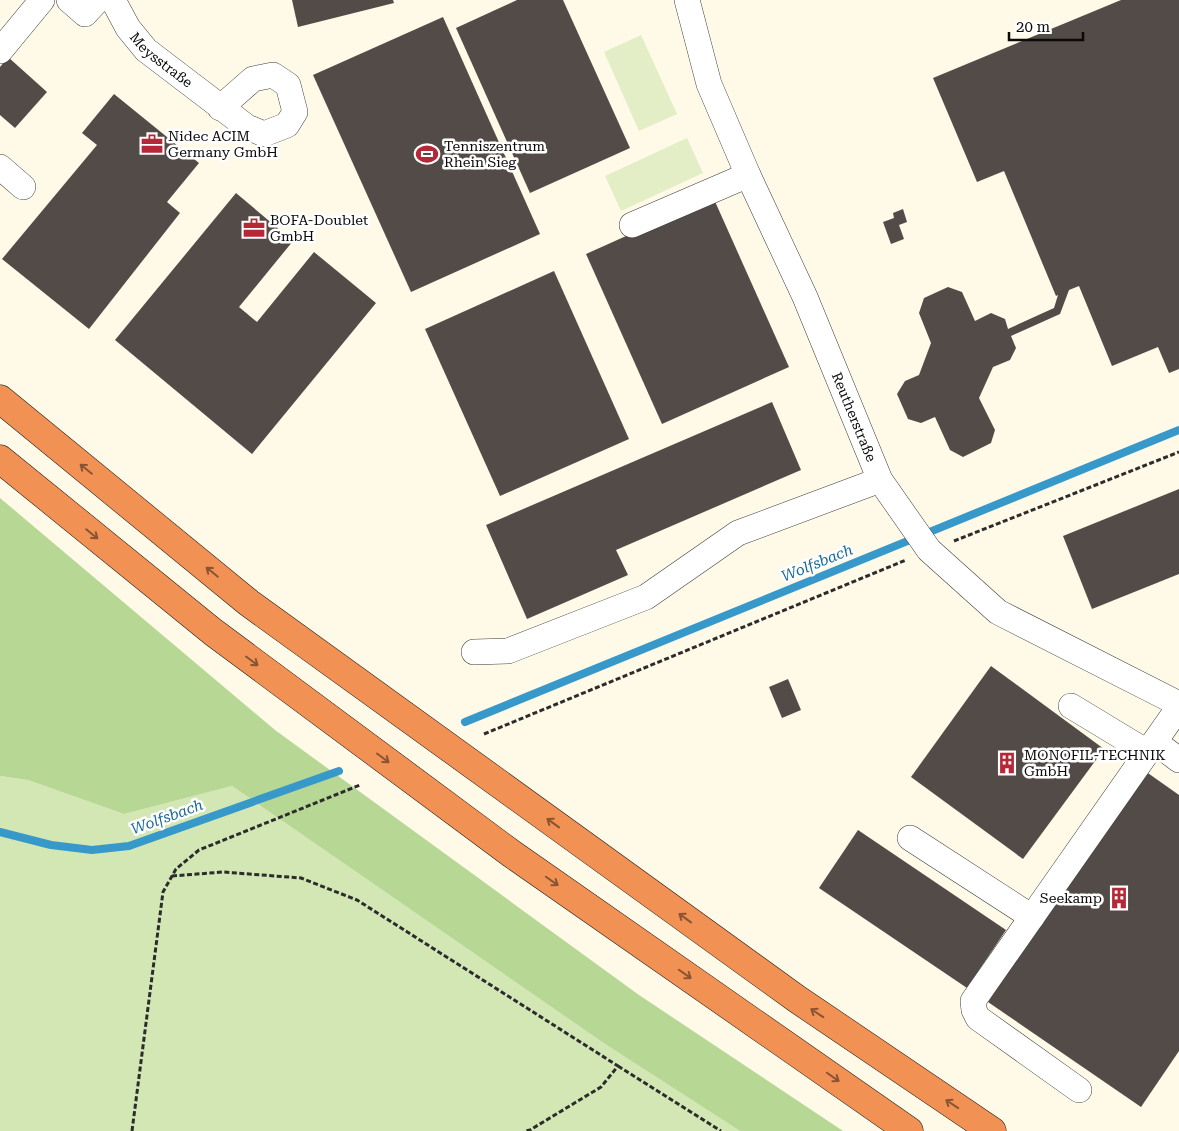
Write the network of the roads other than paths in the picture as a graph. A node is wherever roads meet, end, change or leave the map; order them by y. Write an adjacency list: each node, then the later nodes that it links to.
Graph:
1 (42, 0): 6 (street)
2 (69, 0): 3 (street)
3 (98, 0)
4 (113, 0): 7 (street, Meysstraße)
5 (687, 0): 9 (street, Reutherstraße)
6 (0, 51)
7 (220, 108)
8 (0, 167): 10 (street)
9 (748, 174): 11 (street); 14 (street, Reutherstraße)
10 (23, 187)
11 (632, 225)
12 (0, 399): 24 (highway, one-way to 12)
13 (0, 459): 23 (highway, one-way to 23)
14 (880, 480): 15 (street); 17 (street, Reutherstraße)
15 (474, 652)
16 (1072, 706): 18 (street)
17 (1179, 706): 18 (street)
18 (1151, 747): 19 (street); 21 (street)
19 (1179, 760)
20 (910, 838): 21 (street)
21 (1032, 917): 22 (street)
22 (1079, 1090)
23 (910, 1131)
24 (992, 1131)

